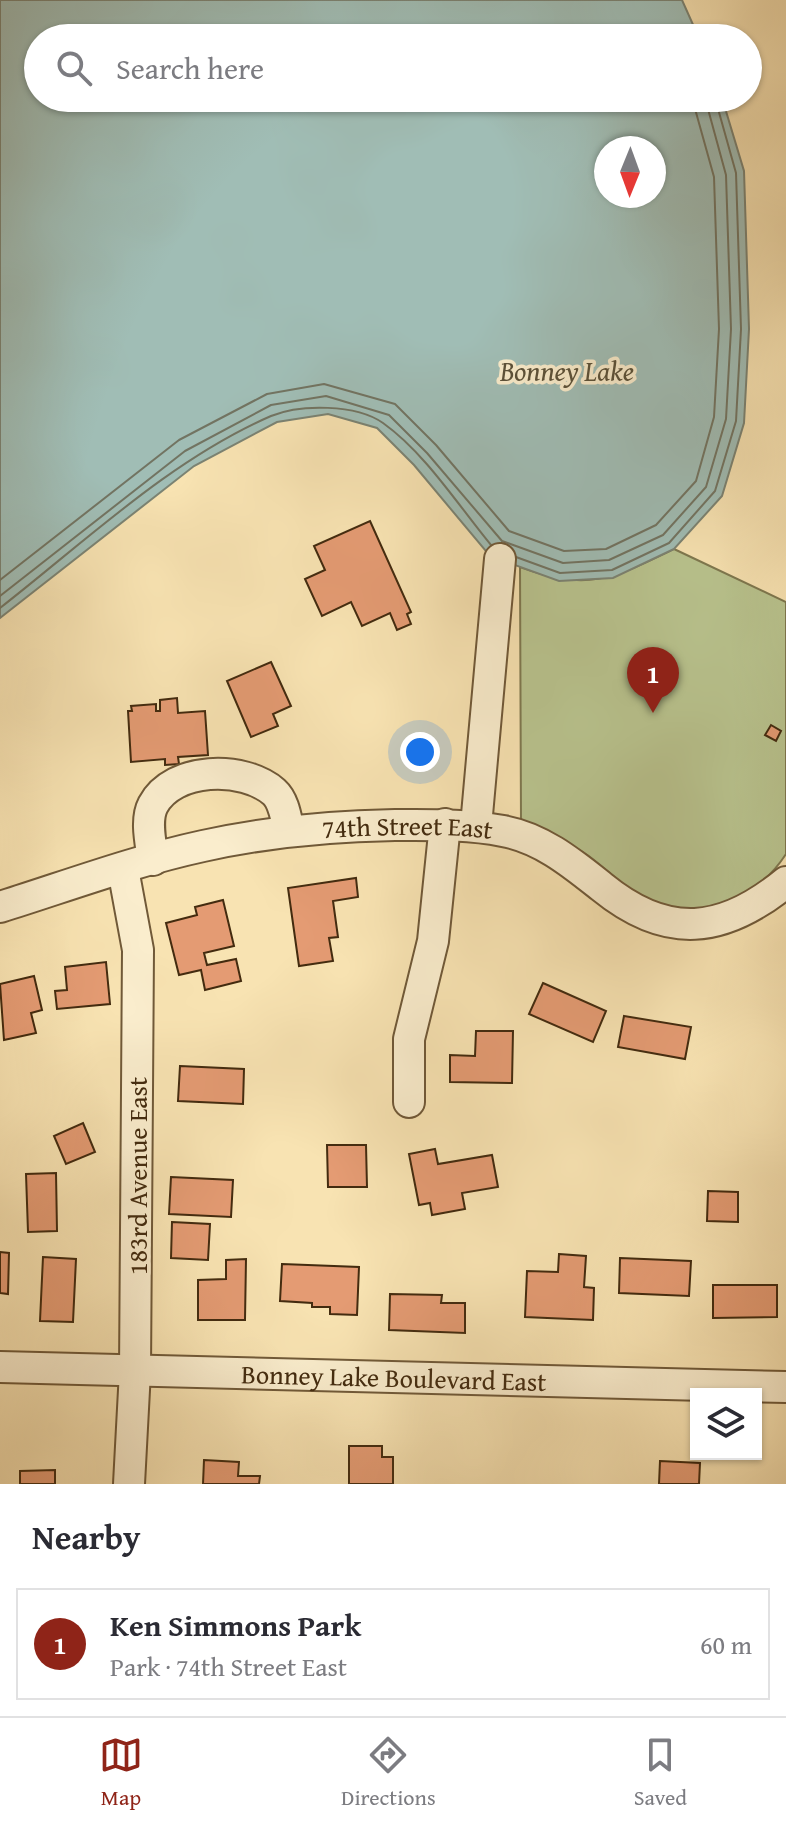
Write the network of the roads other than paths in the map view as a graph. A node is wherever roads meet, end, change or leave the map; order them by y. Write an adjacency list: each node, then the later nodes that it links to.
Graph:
1 (500, 559): 3 (street)
2 (445, 824): 3 (street, 74th Street East); 4 (street, 74th Street East); 9 (street)
3 (476, 826): 7 (street, 74th Street East)
4 (289, 831): 5 (street, 74th Street East); 5 (street)
5 (153, 860): 6 (street, 74th Street East)
6 (123, 869): 8 (street, 74th Street East); 11 (street, 183rd Avenue East)
7 (786, 882)
8 (0, 907)
9 (409, 1102)
10 (0, 1367): 11 (street, Bonney Lake Boulevard East)
11 (135, 1371): 12 (street, Bonney Lake Boulevard East); 13 (street, 183rd Avenue East)
12 (786, 1387)
13 (129, 1484)

